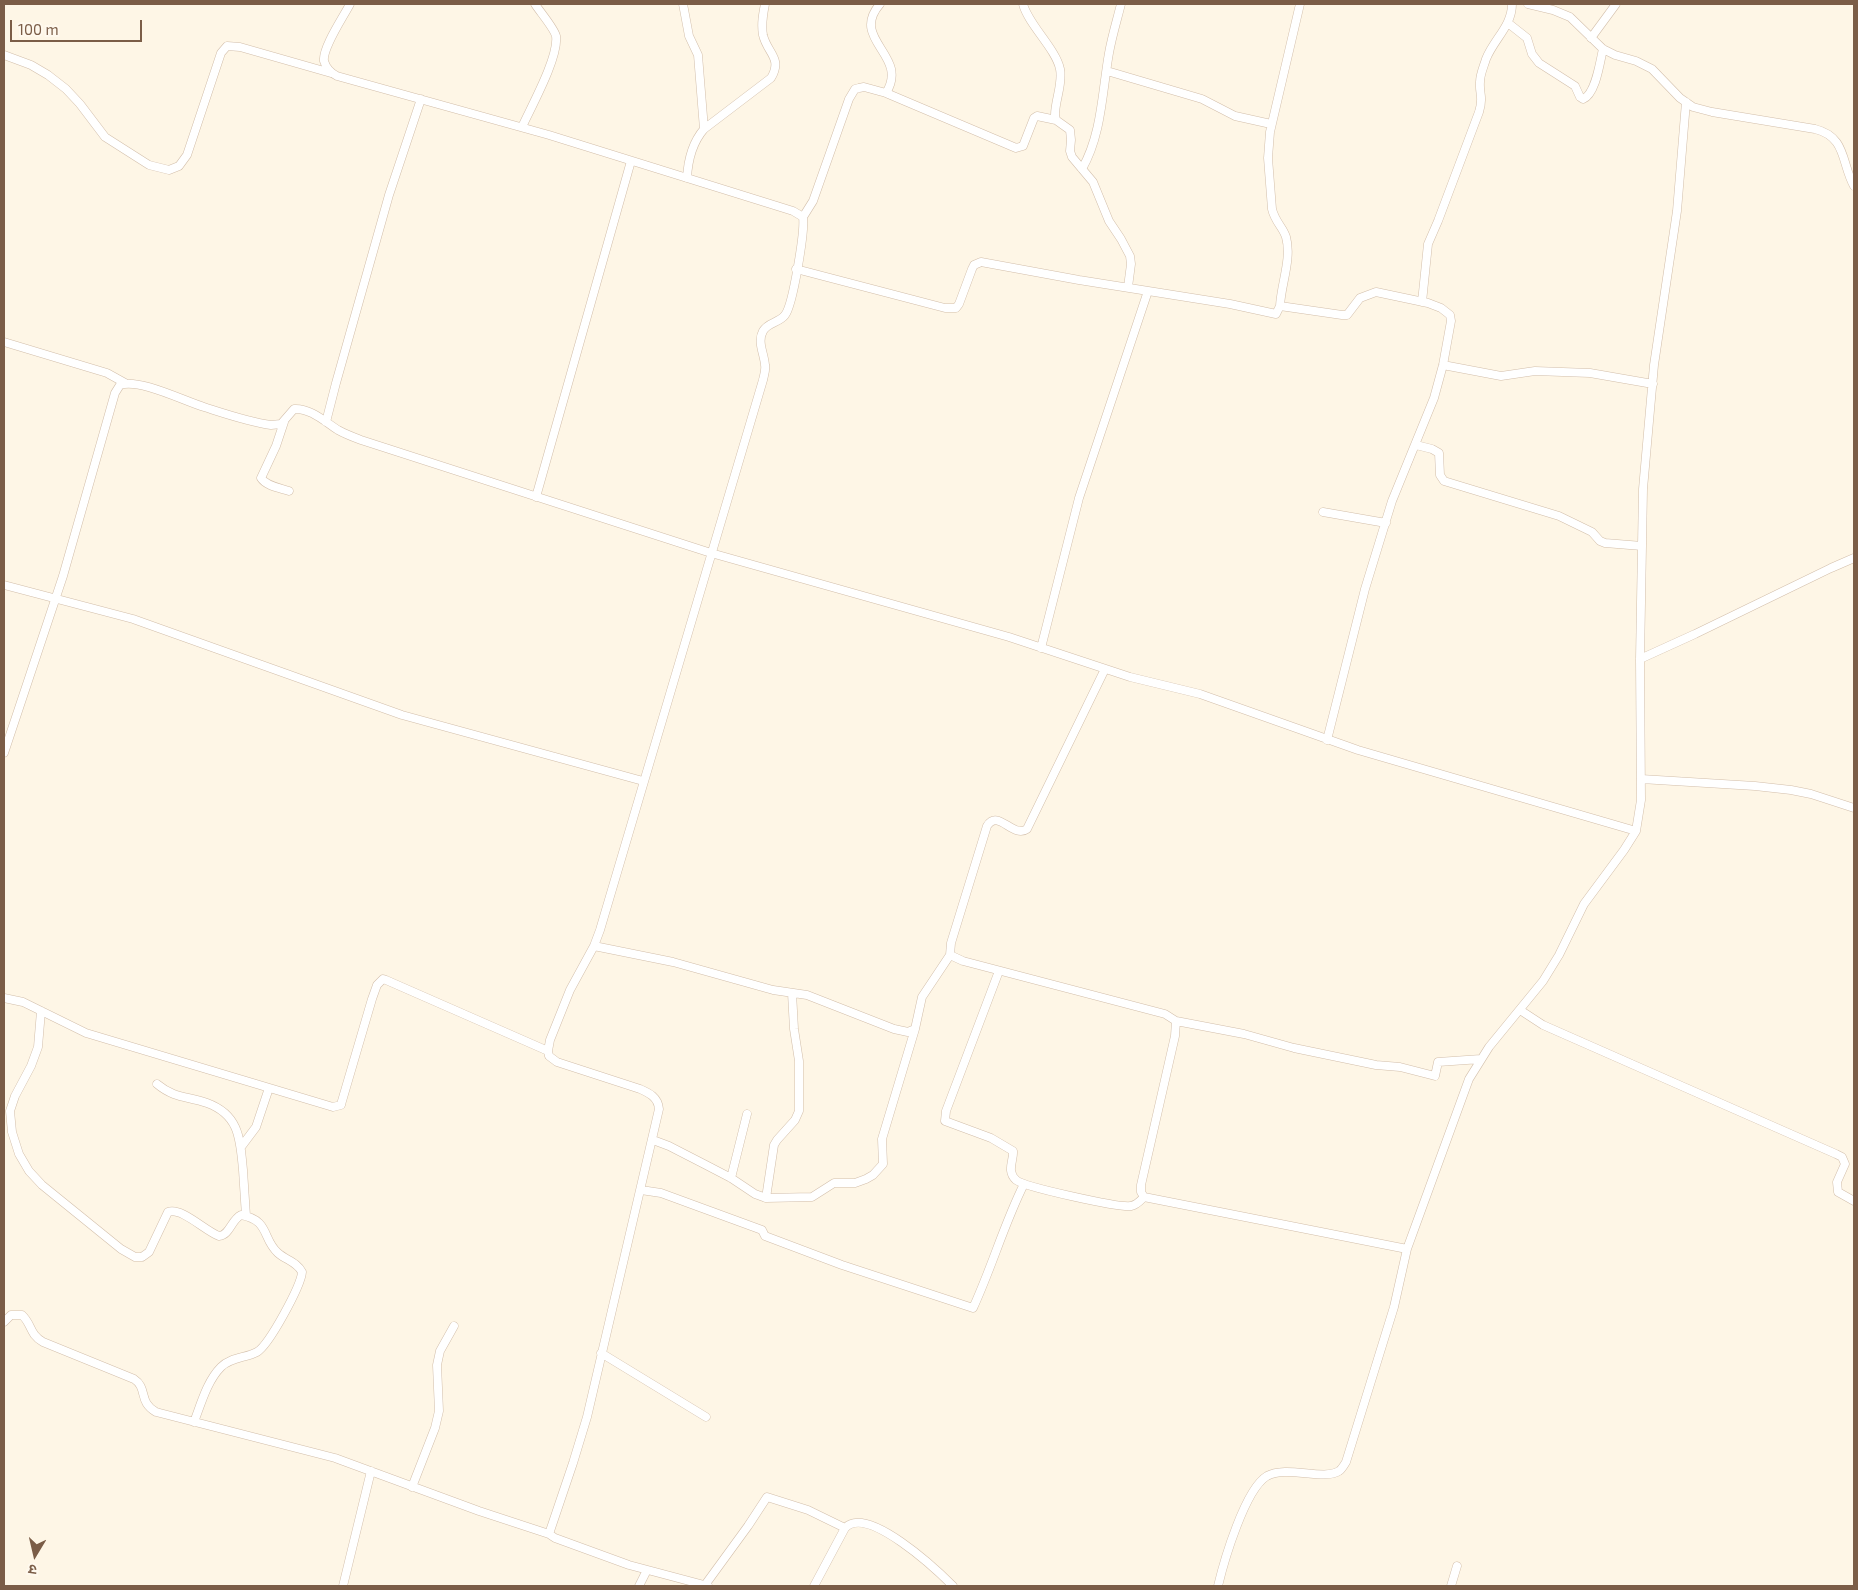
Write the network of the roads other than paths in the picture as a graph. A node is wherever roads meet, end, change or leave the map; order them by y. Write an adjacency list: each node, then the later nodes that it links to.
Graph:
1 (350, 4): 17 (street)
2 (535, 4): 23 (street)
3 (683, 4): 24 (street)
4 (765, 4): 24 (street)
5 (880, 4): 18 (street)
6 (1023, 4): 21 (street)
7 (1121, 4): 16 (street)
8 (1300, 4): 22 (street)
9 (1512, 4): 12 (street)
10 (1528, 4): 13 (street)
11 (1616, 4): 13 (street)
12 (1508, 23): 14 (street); 33 (street)
13 (1591, 38): 14 (street)
14 (1603, 49): 20 (street)
15 (4, 54): 17 (street)
16 (1107, 71): 22 (street); 26 (street)
17 (331, 73): 19 (street)
18 (886, 93): 21 (street); 29 (street)
19 (421, 99): 23 (street); 40 (street)
20 (1686, 102): 28 (street); 38 (street)
21 (1056, 120): 26 (street)
22 (1271, 124): 34 (street)
23 (522, 127): 25 (street)
24 (704, 129): 27 (street)
25 (631, 161): 27 (street); 43 (street)
26 (1082, 169): 31 (street)
27 (686, 178): 29 (street)
28 (1854, 186)
29 (803, 217): 30 (street)
30 (796, 269): 31 (street); 47 (street)
31 (1128, 287): 32 (street)
32 (1148, 291): 34 (street); 51 (street)
33 (1422, 302): 34 (street); 36 (street)
34 (1280, 306)
35 (4, 342): 37 (street)
36 (1443, 365): 38 (street); 41 (street)
37 (125, 383): 39 (street); 50 (street)
38 (1652, 384): 46 (street)
39 (284, 422): 40 (street); 42 (street)
40 (326, 422): 43 (street)
41 (1416, 445): 45 (street); 46 (street)
42 (289, 491)
43 (536, 498): 47 (street)
44 (1323, 512): 45 (street)
45 (1386, 523): 54 (street)
46 (1642, 546): 52 (street)
47 (711, 553): 51 (street); 57 (street)
48 (1854, 558): 52 (street)
49 (4, 585): 50 (street)
50 (56, 598): 55 (street); 57 (street)
51 (1041, 648): 53 (street)
52 (1640, 659): 56 (street)
53 (1104, 669): 54 (street); 61 (street)
54 (1327, 740): 59 (street)
55 (4, 753)
56 (1641, 779): 58 (street); 59 (street)
57 (643, 782): 60 (street)
58 (1854, 808)
59 (1636, 831): 65 (street)
60 (594, 946): 63 (street); 69 (street)
61 (950, 955): 62 (street); 68 (street)
62 (999, 971): 67 (street); 77 (street)
63 (792, 993): 68 (street); 80 (street)
64 (4, 998): 66 (street)
65 (1520, 1010): 70 (street); 81 (street)
66 (41, 1011): 72 (street); 82 (street)
67 (1176, 1020): 70 (street); 79 (street)
68 (915, 1029): 80 (street)
69 (548, 1052): 72 (street); 74 (street)
70 (1481, 1058): 83 (street)
71 (158, 1084): 75 (street)
72 (269, 1088): 75 (street)
73 (747, 1114): 76 (street)
74 (653, 1140): 76 (street); 78 (street)
75 (241, 1146): 82 (street)
76 (731, 1178): 80 (street)
77 (1024, 1184): 78 (street); 79 (street)
78 (641, 1190): 86 (street)
79 (1144, 1197): 83 (street)
80 (766, 1198)
81 (1854, 1201)
82 (246, 1216): 88 (street)
83 (1407, 1250): 100 (street)
84 (4, 1322): 88 (street)
85 (454, 1326): 90 (street)
86 (601, 1353): 87 (street); 92 (street)
87 (706, 1417)
88 (194, 1422): 89 (street)
89 (371, 1471): 90 (street); 95 (street)
90 (412, 1486): 92 (street)
91 (845, 1528): 97 (street); 98 (street); 99 (street)
92 (549, 1534): 94 (street)
93 (1457, 1566): 101 (street)
94 (647, 1570): 96 (street); 97 (street)
95 (343, 1586)
96 (639, 1586)
97 (706, 1586)
98 (814, 1586)
99 (953, 1586)
100 (1218, 1586)
101 (1451, 1586)

